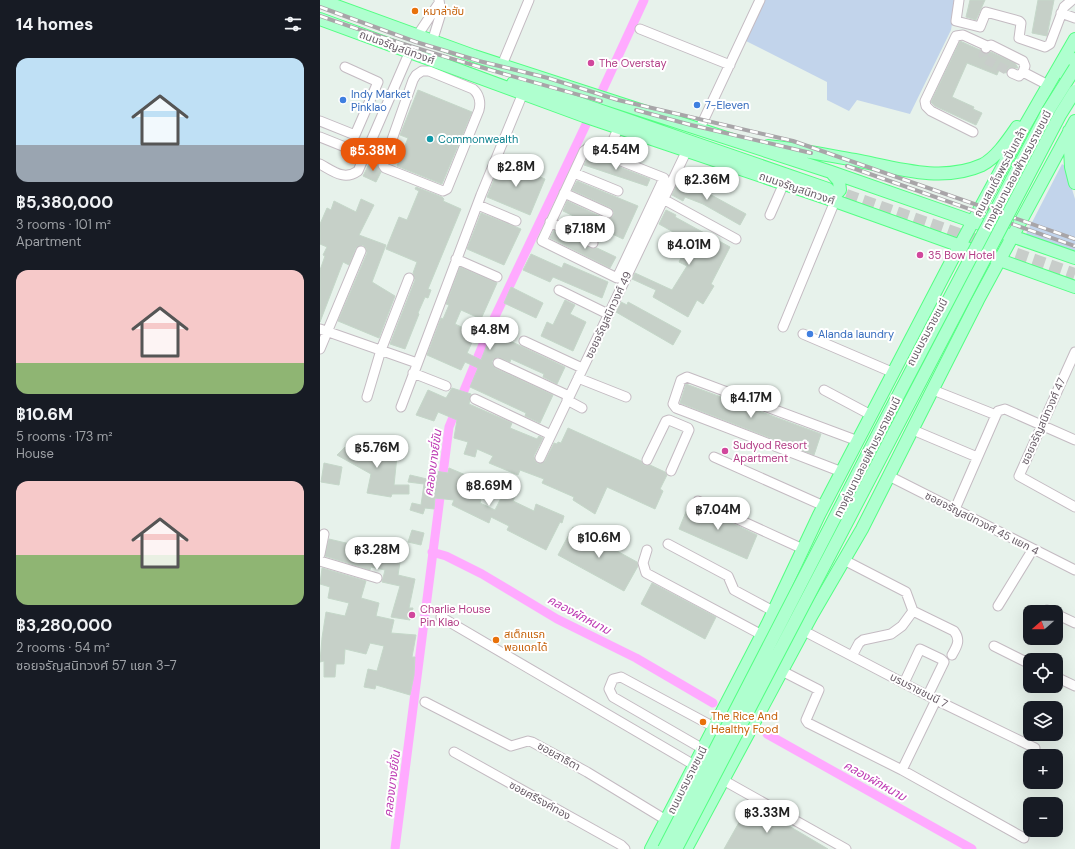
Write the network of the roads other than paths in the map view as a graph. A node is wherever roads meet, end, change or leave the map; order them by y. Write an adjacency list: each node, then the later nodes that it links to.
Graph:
1 (320, 0): 7 (main road, ถนนจรัญสนิทวงศ์)
2 (529, 0): 18 (street)
3 (760, 0): 19 (street)
4 (959, 0): 8 (street)
5 (1072, 0): 8 (street)
6 (439, 1): 12 (street); 14 (street)
7 (343, 4): 12 (main road, ถนนจรัญสนิทวงศ์)
8 (1061, 12): 9 (street)
9 (1075, 18)
10 (320, 20): 15 (main road, ถนนจรัญสนิทวงศ์)
11 (640, 29): 19 (street)
12 (417, 36): 14 (main road, ถนนจรัญสนิทวงศ์)
13 (1075, 39): 25 (main road, ถนนสมเด็จพระปิ่นเกล้า)
14 (432, 42): 16 (main road, ถนนจรัญสนิทวงศ์)
15 (410, 52): 22 (main road, ถนนจรัญสนิทวงศ์); 40 (street)
16 (474, 56): 18 (main road, ถนนจรัญสนิทวงศ์); 26 (main road, ถนนจรัญสนิทวงศ์)
17 (1075, 59): 126 (main road, ถนนบรมราชชนนี)
18 (502, 64): 34 (main road, ถนนจรัญสนิทวงศ์)
19 (730, 65): 34 (street)
20 (345, 66): 30 (street)
21 (1075, 68): 156 (main road, ทางคู่ขนานลอยฟ้าบรมราชชนนี, bridge)
22 (448, 72): 22 (street); 26 (main road, ถนนจรัญสนิทวงศ์)
23 (1023, 72): 24 (street); 25 (street); 35 (street)
24 (1012, 73)
25 (1048, 85): 33 (main road, ถนนสมเด็จพระปิ่นเกล้า); 37 (main road)
26 (526, 90): 29 (main road, ถนนจรัญสนิทวงศ์); 52 (street)
27 (1075, 91): 157 (main road, ทางคู่ขนานลอยฟ้าบรมราชชนนี, bridge)
28 (1075, 101): 32 (main road, ถนนบรมราชชนนี)
29 (600, 115): 31 (main road, ถนนจรัญสนิทวงศ์); 49 (main road, ถนนจรัญสนิทวงศ์)
30 (320, 121)
31 (619, 126): 38 (main road, ถนนจรัญสนิทวงศ์); 41 (street)
32 (1071, 127): 39 (main road); 46 (main road); 128 (main road, ถนนบรมราชชนนี)
33 (1023, 129): 39 (main road); 57 (main road, ถนนสมเด็จพระปิ่นเกล้า)
34 (700, 130): 37 (main road, ถนนจรัญสนิทวงศ์)
35 (973, 132)
36 (320, 137): 40 (street)
37 (745, 144): 43 (main road, ถนนจรัญสนิทวงศ์)
38 (687, 150): 45 (main road, ถนนจรัญสนิทวงศ์); 50 (street, ซอยจรัญสนิทวงศ์ 49)
39 (1057, 152): 58 (main road)
40 (365, 155): 42 (street)
41 (607, 155): 44 (street); 56 (street)
42 (320, 164)
43 (831, 172): 49 (main road); 57 (main road, ถนนจรัญสนิทวงศ์)
44 (574, 173): 47 (street); 48 (street)
45 (784, 183): 49 (main road, ถนนจรัญสนิทวงศ์); 54 (street)
46 (1075, 183)
47 (618, 191)
48 (564, 193): 53 (street); 56 (street)
49 (825, 193): 51 (main road, ถนนจรัญสนิทวงศ์)
50 (663, 199): 59 (street); 72 (street, ซอยจรัญสนิทวงศ์ 49)
51 (835, 201): 61 (main road, ถนนจรัญสนิทวงศ์); 73 (street)
52 (478, 205): 55 (street); 64 (street)
53 (608, 214)
54 (770, 215)
55 (516, 221)
56 (550, 222): 60 (street)
57 (973, 222): 58 (main road, ถนนจรัญสนิทวงศ์); 61 (main road, ถนนบรมราชชนนี)
58 (1013, 236): 63 (main road, ถนนจรัญสนิทวงศ์); 65 (main road)
59 (736, 239)
60 (593, 243)
61 (961, 245): 65 (main road, ถนนจรัญสนิทวงศ์); 68 (main road, ถนนบรมราชชนนี)
62 (361, 252): 74 (street)
63 (1075, 258)
64 (456, 259): 66 (street); 82 (street)
65 (1000, 260): 69 (main road, ถนนจรัญสนิทวงศ์); 71 (main road, ถนนบรมราชชนนี)
66 (497, 277)
67 (409, 278): 80 (street)
68 (942, 280): 71 (main road); 75 (main road, ถนนบรมราชชนนี)
69 (1075, 287)
70 (559, 290): 72 (street)
71 (979, 298): 79 (main road, ถนนบรมราชชนนี)
72 (608, 314): 84 (street, ซอยจรัญสนิทวงศ์ 49)
73 (783, 327)
74 (323, 330): 78 (street); 80 (street)
75 (916, 331): 79 (main road); 86 (main road, ถนนบรมราชชนนี)
76 (803, 334): 86 (street)
77 (524, 341): 84 (street)
78 (320, 349)
79 (954, 349): 90 (main road, ถนนบรมราชชนนี)
80 (381, 350): 82 (street); 91 (street)
81 (1075, 352): 99 (street, ซอยจรัญสนิทวงศ์ 47)
82 (417, 363): 85 (street)
83 (498, 363): 93 (street)
84 (582, 368): 87 (street, ซอยจรัญสนิทวงศ์ 49)
85 (413, 373): 88 (street); 95 (street)
86 (894, 373): 97 (main road, ถนนบรมราชชนนี)
87 (578, 378): 92 (street); 93 (street, ซอยจรัญสนิทวงศ์ 49)
88 (446, 386)
89 (824, 390): 97 (street)
90 (933, 390): 98 (street); 100 (main road, ถนนบรมราชชนนี)
91 (367, 397)
92 (626, 397)
93 (568, 398): 96 (street); 101 (street, ซอยจรัญสนิทวงศ์ 49)
94 (475, 399): 101 (street)
95 (401, 407)
96 (582, 408)
97 (871, 415): 103 (main road, ถนนบรมราชชนนี)
98 (996, 415): 99 (street); 105 (street)
99 (1042, 424): 102 (street); 113 (street, ซอยจรัญสนิทวงศ์ 47)
100 (912, 430): 105 (street); 110 (main road, ถนนบรมราชชนนี)
101 (551, 435): 106 (street, ซอยจรัญสนิทวงศ์ 49)
102 (1075, 440)
103 (858, 441): 109 (main road, ถนนบรมราชชนนี); 109 (street)
104 (714, 457): 112 (street)
105 (977, 457): 114 (street)
106 (540, 458)
107 (647, 460): 108 (street)
108 (671, 471)
109 (842, 472): 112 (main road, ถนนบรมราชชนนี)
110 (889, 476): 114 (street, ซอยจรัญสนิทวงศ์ 45 แยก 4); 121 (main road, ถนนบรมราชชนนี)
111 (698, 501): 117 (street)
112 (824, 506): 117 (main road, ถนนบรมราชชนนี)
113 (1075, 507)
114 (955, 509): 118 (street, ซอยจรัญสนิทวงศ์ 45 แยก 4)
115 (324, 534): 120 (street)
116 (668, 544): 126 (street)
117 (803, 549): 126 (main road, ถนนบรมราชชนนี)
118 (1033, 549): 123 (street, ซอยจรัญสนิทวงศ์ 45 แยก 4); 125 (street)
119 (647, 550): 133 (street)
120 (320, 554)
121 (844, 560): 127 (street); 128 (main road, ถนนบรมราชชนนี)
122 (320, 562): 124 (street)
123 (1075, 570)
124 (377, 578)
125 (998, 606)
126 (775, 607): 133 (main road, ถนนบรมราชชนนี)
127 (913, 611): 135 (street); 136 (street)
128 (812, 615): 132 (main road, ถนนบรมราชชนนี)
129 (441, 617): 148 (street)
130 (1063, 617): 131 (street)
131 (1075, 623)
132 (804, 631): 136 (street, บรมราชชนนี 7); 138 (main road, ถนนบรมราชชนนี)
133 (762, 634): 144 (main road, ถนนบรมราชชนนี)
134 (994, 646): 137 (street)
135 (952, 655)
136 (852, 656): 140 (street, บรมราชชนนี 7)
137 (1023, 660)
138 (782, 671): 149 (street); 150 (main road, ถนนบรมราชชนนี)
139 (1063, 680): 141 (street)
140 (904, 683): 142 (street, บรมราชชนนี 7); 142 (street)
141 (1075, 686)
142 (932, 698): 145 (street, บรมราชชนนี 7); 149 (street)
143 (425, 702): 151 (street, ซอยสาธิตา)
144 (714, 727): 146 (main road, ถนนบรมราชชนนี); 146 (street)
145 (1035, 748)
146 (703, 749): 148 (main road, ถนนบรมราชชนนี)
147 (454, 752): 154 (street, ซอยศรีรงค์ทอง)
148 (694, 765): 151 (main road, ถนนบรมราชชนนี)
149 (902, 770): 153 (street)
150 (722, 782): 152 (street); 158 (main road, ถนนบรมราชชนนี); 159 (street)
151 (666, 820): 155 (main road, ถนนบรมราชชนนี)
152 (811, 833)
153 (1024, 838)
154 (625, 849)
155 (651, 849)
156 (664, 849)
157 (676, 849)
158 (686, 849)
159 (846, 849)

